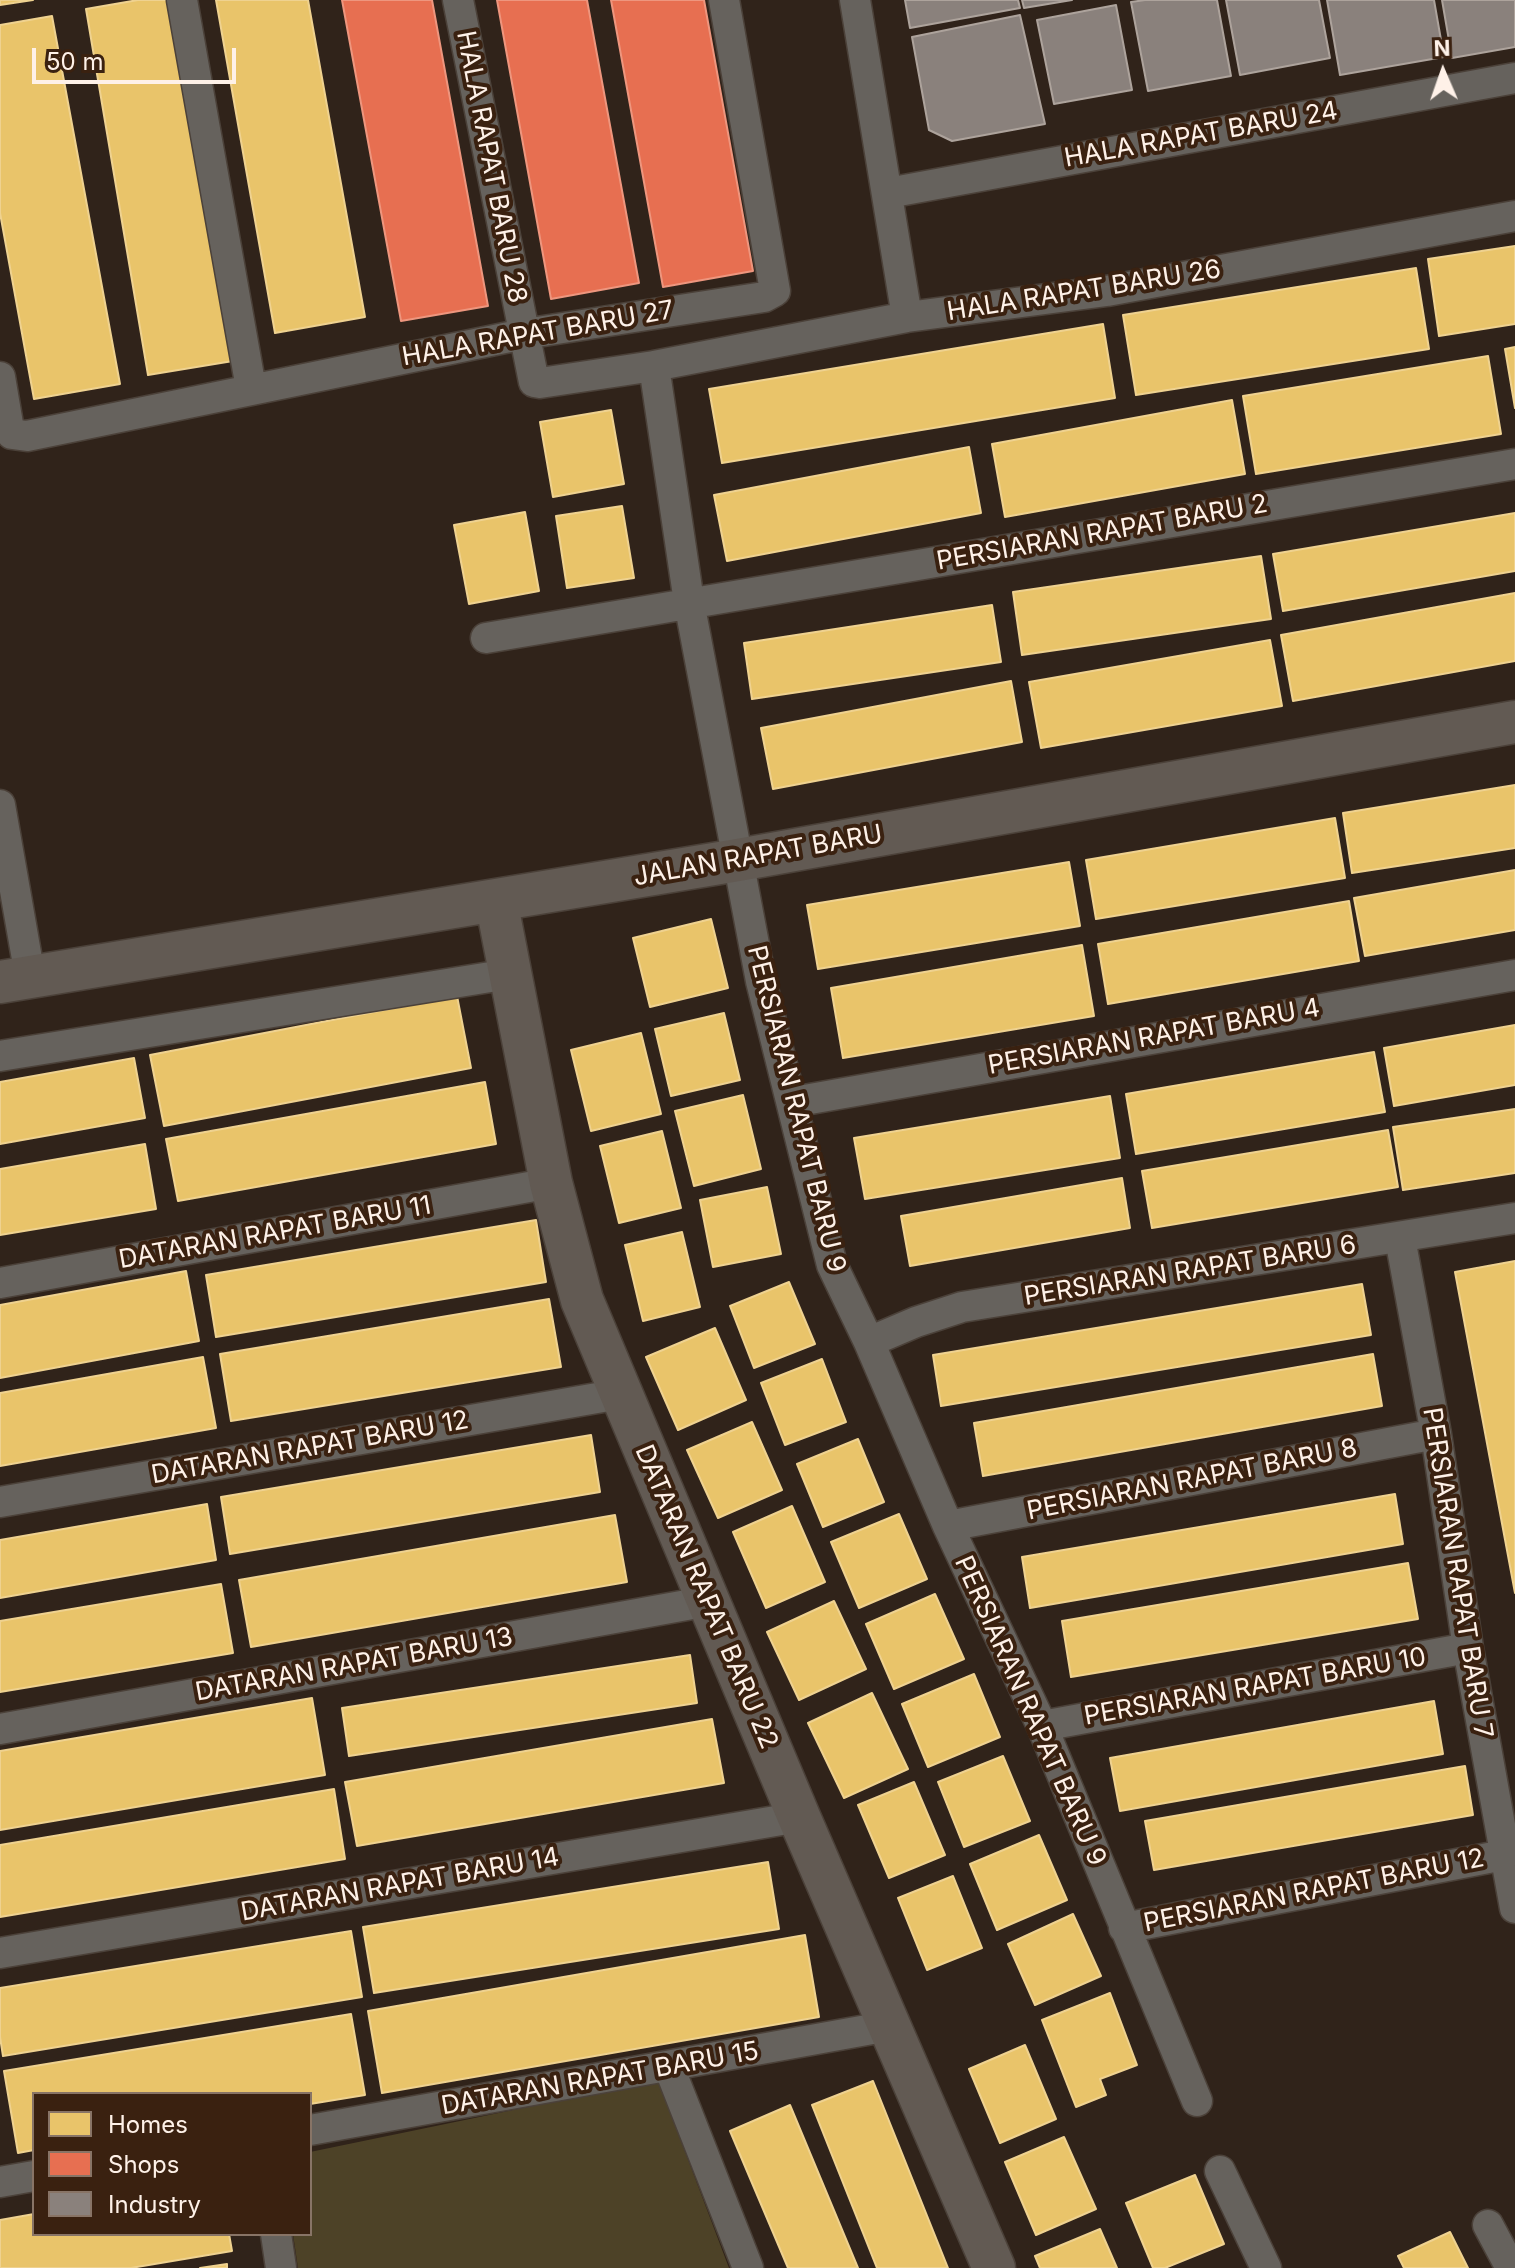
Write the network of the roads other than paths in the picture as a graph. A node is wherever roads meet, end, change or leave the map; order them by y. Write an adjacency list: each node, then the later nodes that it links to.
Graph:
1 (182, 0): 12 (street)
2 (458, 0): 9 (street, HALA RAPAT BARU 28)
3 (724, 0): 9 (street, HALA RAPAT BARU 27)
4 (855, 0): 6 (street)
5 (1515, 78): 6 (street, HALA RAPAT BARU 24)
6 (888, 193): 8 (street)
7 (1515, 216): 8 (street, HALA RAPAT BARU 26)
8 (907, 317): 10 (street, HALA RAPAT BARU 26)
9 (524, 334): 10 (street); 12 (street, HALA RAPAT BARU 27)
10 (654, 366): 14 (street, PERSIARAN RAPAT BARU 9)
11 (0, 377): 12 (street, HALA RAPAT BARU 27)
12 (251, 388)
13 (1515, 464): 14 (street, PERSIARAN RAPAT BARU 2)
14 (689, 602): 15 (street, PERSIARAN RAPAT BARU 2); 18 (street, PERSIARAN RAPAT BARU 9)
15 (486, 638)
16 (1515, 722): 18 (street, JALAN RAPAT BARU)
17 (0, 805): 20 (street)
18 (738, 860): 19 (street, JALAN RAPAT BARU); 25 (street, PERSIARAN RAPAT BARU 9)
19 (496, 900): 21 (street, DATARAN RAPAT BARU 22); 23 (street, JALAN RAPAT BARU)
20 (10, 926): 23 (street)
21 (509, 974): 24 (street); 26 (street, DATARAN RAPAT BARU 22)
22 (1515, 975): 25 (street, PERSIARAN RAPAT BARU 4)
23 (15, 979)
24 (0, 1056)
25 (793, 1102): 30 (street, PERSIARAN RAPAT BARU 9)
26 (551, 1183): 29 (street, DATARAN RAPAT BARU 11); 31 (street, DATARAN RAPAT BARU 22)
27 (1515, 1218): 28 (street, PERSIARAN RAPAT BARU 6)
28 (1400, 1238): 30 (street, PERSIARAN RAPAT BARU 6); 32 (street, PERSIARAN RAPAT BARU 7)
29 (0, 1283)
30 (869, 1342): 34 (street, PERSIARAN RAPAT BARU 9)
31 (620, 1394): 33 (street, DATARAN RAPAT BARU 12); 35 (street, DATARAN RAPAT BARU 22)
32 (1436, 1434): 34 (street, PERSIARAN RAPAT BARU 8); 36 (street, PERSIARAN RAPAT BARU 7)
33 (0, 1502)
34 (948, 1526): 37 (street, PERSIARAN RAPAT BARU 9)
35 (709, 1601): 38 (street, DATARAN RAPAT BARU 13); 39 (street, DATARAN RAPAT BARU 22)
36 (1468, 1648): 37 (street, PERSIARAN RAPAT BARU 10); 40 (street, PERSIARAN RAPAT BARU 7)
37 (1042, 1726): 42 (street, PERSIARAN RAPAT BARU 9)
38 (0, 1729)
39 (799, 1817): 43 (street, DATARAN RAPAT BARU 14); 44 (street, DATARAN RAPAT BARU 22)
40 (1504, 1855): 41 (street, PERSIARAN RAPAT BARU 7); 42 (street, PERSIARAN RAPAT BARU 12)
41 (1515, 1908)
42 (1124, 1928): 46 (street, PERSIARAN RAPAT BARU 9)
43 (0, 1953)
44 (889, 2026): 45 (street, DATARAN RAPAT BARU 15); 55 (street, DATARAN RAPAT BARU 22)
45 (669, 2067): 47 (street, DATARAN RAPAT BARU 15); 54 (street)
46 (1197, 2101)
47 (312, 2130)
48 (1220, 2171): 56 (street)
49 (32, 2176): 50 (street)
50 (0, 2182)
51 (1488, 2225): 57 (street)
52 (276, 2236): 53 (street)
53 (281, 2268)
54 (748, 2268)
55 (994, 2268)
56 (1266, 2268)
57 (1511, 2268)

